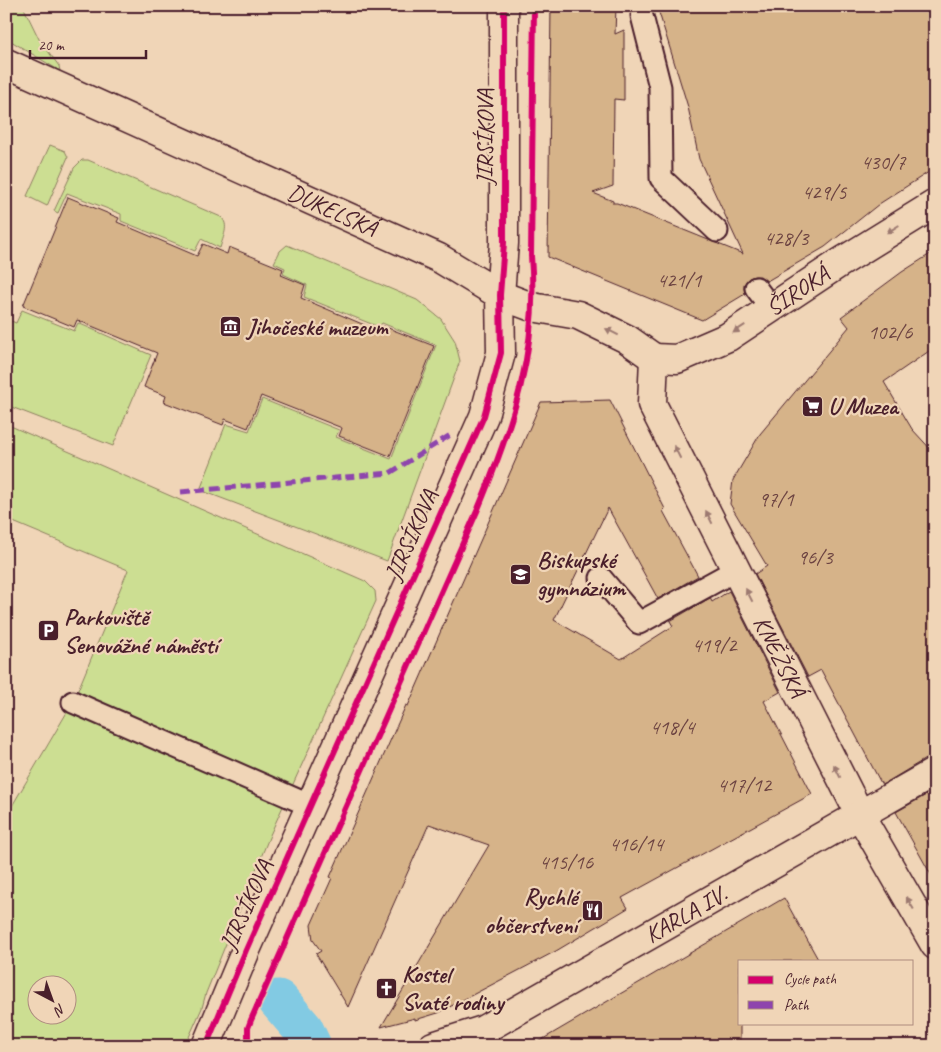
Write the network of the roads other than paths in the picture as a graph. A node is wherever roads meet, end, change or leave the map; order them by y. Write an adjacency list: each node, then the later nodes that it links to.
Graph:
1 (504, 6): 6 (street, JIRSÍKOVA)
2 (642, 16): 5 (lane)
3 (6, 63): 6 (street, DUKELSKÁ)
4 (935, 204): 7 (street, ŠIROKÁ, one-way to 7)
5 (717, 231)
6 (500, 295): 7 (street, DUKELSKÁ, one-way to 6); 12 (street, JIRSÍKOVA)
7 (654, 358): 8 (street, KNĚŽSKÁ, one-way to 7)
8 (736, 570): 9 (lane); 13 (street, KNĚŽSKÁ, one-way to 8)
9 (601, 578)
10 (73, 702): 12 (lane)
11 (935, 772): 13 (street, KARLA IV.)
12 (311, 806): 16 (street, JIRSÍKOVA)
13 (860, 814): 14 (street, KNĚŽSKÁ, one-way to 13); 15 (street, KARLA IV.)
14 (935, 946)
15 (486, 1038): 17 (street, KARLA IV.)
16 (206, 1046)
17 (433, 1046)

